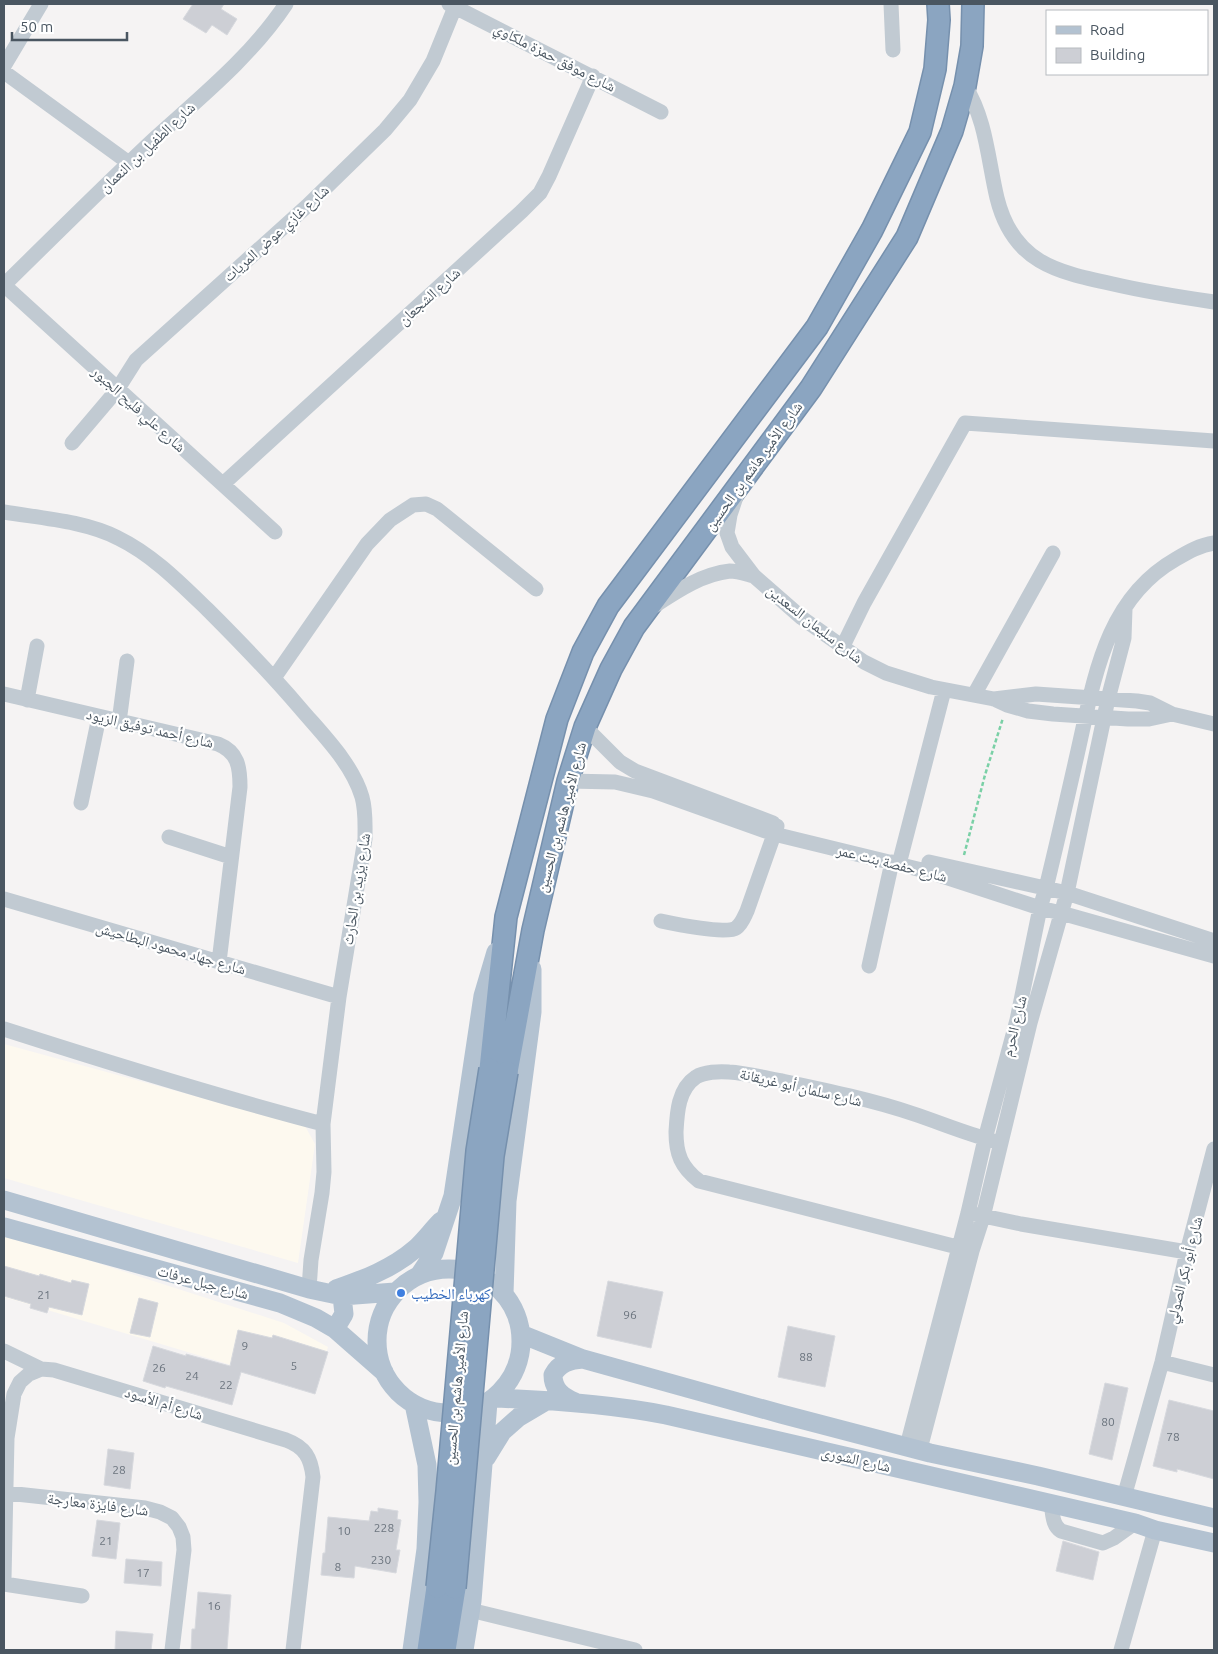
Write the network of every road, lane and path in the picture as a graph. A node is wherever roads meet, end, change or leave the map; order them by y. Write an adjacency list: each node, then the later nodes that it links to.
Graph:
1 (41, 4): 8 (street)
2 (286, 4): 13 (street, شارع الطفيل بن النعمان)
3 (891, 4): 7 (street)
4 (938, 4): 59 (highway, شارع الأمير هاشم بن الحسين)
5 (973, 4): 11 (highway, شارع الأمير هاشم بن الحسين)
6 (452, 5): 10 (street, شارع موفق حمزة ملكاوي); 16 (street, شارع غازي عوض المريات)
7 (893, 50)
8 (4, 66)
9 (4, 72): 13 (street)
10 (593, 76): 12 (street, شارع موفق حمزة ملكاوي); 19 (street, شارع الشجعان)
11 (965, 86): 15 (street); 20 (highway, شارع الأمير هاشم بن الحسين)
12 (661, 112)
13 (129, 163): 14 (street, شارع الطفيل بن النعمان)
14 (4, 285): 16 (street, شارع علي فليح الجبور)
15 (1214, 302)
16 (117, 390): 18 (street, شارع غازي عوض المريات); 19 (street, شارع علي فليح الجبور)
17 (1214, 441): 30 (street)
18 (72, 442)
19 (223, 484): 22 (street, شارع علي فليح الجبور)
20 (740, 486): 25 (street, شارع سليمان السعدين); 28 (highway, شارع الأمير هاشم بن الحسين)
21 (4, 512): 32 (street, شارع يزيد بن الحارث)
22 (275, 532)
23 (1214, 543): 27 (street, شارع الحرم)
24 (1053, 554): 35 (street)
25 (754, 576): 28 (street, شارع سليمان السعدين); 30 (street, شارع سليمان السعدين)
26 (536, 589): 32 (street)
27 (1125, 608): 36 (street, شارع الحرم); 37 (street, شارع الحرم)
28 (647, 610): 46 (highway, شارع الأمير هاشم بن الحسين)
29 (37, 646): 38 (street)
30 (842, 648): 33 (street, شارع سليمان السعدين)
31 (127, 661): 44 (street)
32 (274, 678): 66 (street, شارع يزيد بن الحارث)
33 (944, 690): 35 (street, شارع سليمان السعدين); 52 (street)
34 (4, 694): 38 (street, شارع أحمد توفيق الزيود)
35 (974, 695): 39 (street, شارع سليمان السعدين)
36 (1090, 697): 37 (street, شارع سليمان السعدين); 39 (street, شارع سليمان السعدين); 41 (street, شارع الحرم)
37 (1108, 699): 40 (street, شارع سليمان السعدين); 43 (street, شارع الحرم)
38 (27, 700): 42 (street, شارع أحمد توفيق الزيود)
39 (1000, 702): 41 (street, شارع سليمان السعدين); 53 (path)
40 (1172, 714): 43 (street, شارع سليمان السعدين); 45 (street)
41 (1086, 716): 43 (street, شارع سليمان السعدين); 54 (street, شارع الحرم)
42 (99, 717): 44 (street, شارع أحمد توفيق الزيود); 48 (street)
43 (1105, 718): 55 (street, شارع الحرم)
44 (119, 722): 51 (street, شارع أحمد توفيق الزيود)
45 (1214, 724)
46 (585, 727): 47 (highway, شارع الأمير هاشم بن الحسين); 49 (street, شارع حفصة بنت عمر)
47 (568, 781): 49 (street, شارع حفصة بنت عمر); 61 (highway, شارع الأمير هاشم بن الحسين)
48 (81, 803)
49 (776, 830): 52 (street, شارع حفصة بنت عمر); 60 (street)
50 (169, 837): 51 (street)
51 (231, 857): 64 (street, شارع أحمد توفيق الزيود)
52 (897, 861): 53 (street, شارع حفصة بنت عمر); 57 (street, شارع حفصة بنت عمر); 65 (street)
53 (960, 869): 54 (street, شارع حفصة بنت عمر)
54 (1046, 888): 55 (street, شارع حفصة بنت عمر); 57 (street, شارع الحرم)
55 (1067, 893): 58 (street, شارع الحرم); 62 (street, شارع حفصة بنت عمر)
56 (4, 899): 64 (street, شارع جهاد محمود البطاحيش)
57 (1040, 908): 58 (street, شارع حفصة بنت عمر); 67 (street, شارع الحرم)
58 (1061, 913): 63 (street, شارع حفصة بنت عمر); 67 (street, شارع الحرم)
59 (506, 917): 69 (highway, شارع الأمير هاشم بن الحسين); 74 (main road, شارع الأمير هاشم بن الحسين)
60 (661, 921)
61 (533, 930): 69 (highway, شارع الأمير هاشم بن الحسين); 76 (main road, شارع الأمير هاشم بن الحسين)
62 (1214, 941)
63 (1214, 956)
64 (219, 962): 66 (street, شارع جهاد محمود البطاحيش)
65 (869, 966)
66 (338, 997): 70 (street, شارع يزيد بن الحارث)
67 (1023, 1022): 71 (street, شارع الحرم); 72 (street, شارع الحرم)
68 (4, 1029): 70 (street)
69 (498, 1071): 113 (highway, شارع الأمير هاشم بن الحسين, bridge)
70 (323, 1124): 84 (street, شارع يزيد بن الحارث)
71 (985, 1139): 72 (street, شارع سلمان أبو غريقانة); 77 (street, شارع الحرم); 81 (street, شارع سلمان أبو غريقانة)
72 (1000, 1143): 79 (street, شارع الحرم)
73 (1214, 1149): 82 (street, شارع أبو بكر الصولي)
74 (453, 1196): 76 (main road); 78 (main road, شارع الأمير هاشم بن الحسين)
75 (4, 1200): 84 (main road, شارع جبل عرفات)
76 (507, 1200): 87 (main road, شارع الأمير هاشم بن الحسين)
77 (968, 1213): 79 (street); 81 (street, شارع الحرم)
78 (445, 1216): 83 (main road, شارع الأمير هاشم بن الحسين); 86 (main road)
79 (983, 1217): 81 (street, شارع الحرم); 82 (street)
80 (4, 1227): 88 (main road, شارع جبل عرفات)
81 (966, 1249): 100 (street, شارع الحرم)
82 (1187, 1252): 92 (street, شارع أبو بكر الصولي)
83 (420, 1274): 85 (main road); 87 (main road)
84 (308, 1289): 86 (main road, شارع جبل عرفات)
85 (395, 1292): 86 (main road, شارع جبل عرفات); 94 (main road)
86 (336, 1294): 88 (main road)
87 (504, 1294): 89 (main road)
88 (335, 1329): 94 (main road, شارع جبل عرفات)
89 (521, 1334): 91 (main road, شارع الشورى); 96 (main road)
90 (4, 1351): 93 (street, شارع أم الأسود)
91 (583, 1359): 98 (main road); 100 (main road, شارع الشورى)
92 (1162, 1362): 95 (street); 105 (street, شارع أبو بكر الصولي)
93 (40, 1369): 104 (street); 117 (street, شارع أم الأسود)
94 (384, 1372): 99 (main road)
95 (1214, 1375)
96 (491, 1400): 97 (main road, شارع الشورى); 99 (main road); 101 (main road)
97 (548, 1400): 98 (main road, شارع الشورى); 101 (main road)
98 (575, 1402): 106 (main road, شارع الشورى)
99 (414, 1404): 102 (main road, شارع الأمير هاشم بن الحسين)
100 (913, 1448): 105 (main road, شارع الشورى)
101 (484, 1461): 103 (main road)
102 (427, 1465): 103 (main road); 118 (main road, شارع الأمير هاشم بن الحسين)
103 (481, 1490): 115 (main road)
104 (7, 1493): 111 (street); 116 (street, شارع فايزة معارجة)
105 (1124, 1497): 107 (main road, شارع الشورى)
106 (1051, 1504): 108 (main road, شارع الشورى); 108 (street)
107 (1214, 1518)
108 (1136, 1523): 109 (main road, شارع الشورى)
109 (1155, 1530): 110 (main road, شارع الشورى); 123 (street)
110 (1214, 1543)
111 (4, 1579)
112 (4, 1584): 114 (street)
113 (446, 1588): 119 (highway, شارع الأمير هاشم بن الحسين); 120 (highway, شارع الأمير هاشم بن الحسين)
114 (82, 1596)
115 (470, 1610): 121 (main road); 122 (street)
116 (172, 1650)
117 (293, 1650)
118 (412, 1650)
119 (428, 1650)
120 (445, 1650)
121 (464, 1650)
122 (635, 1650)
123 (1121, 1650)

